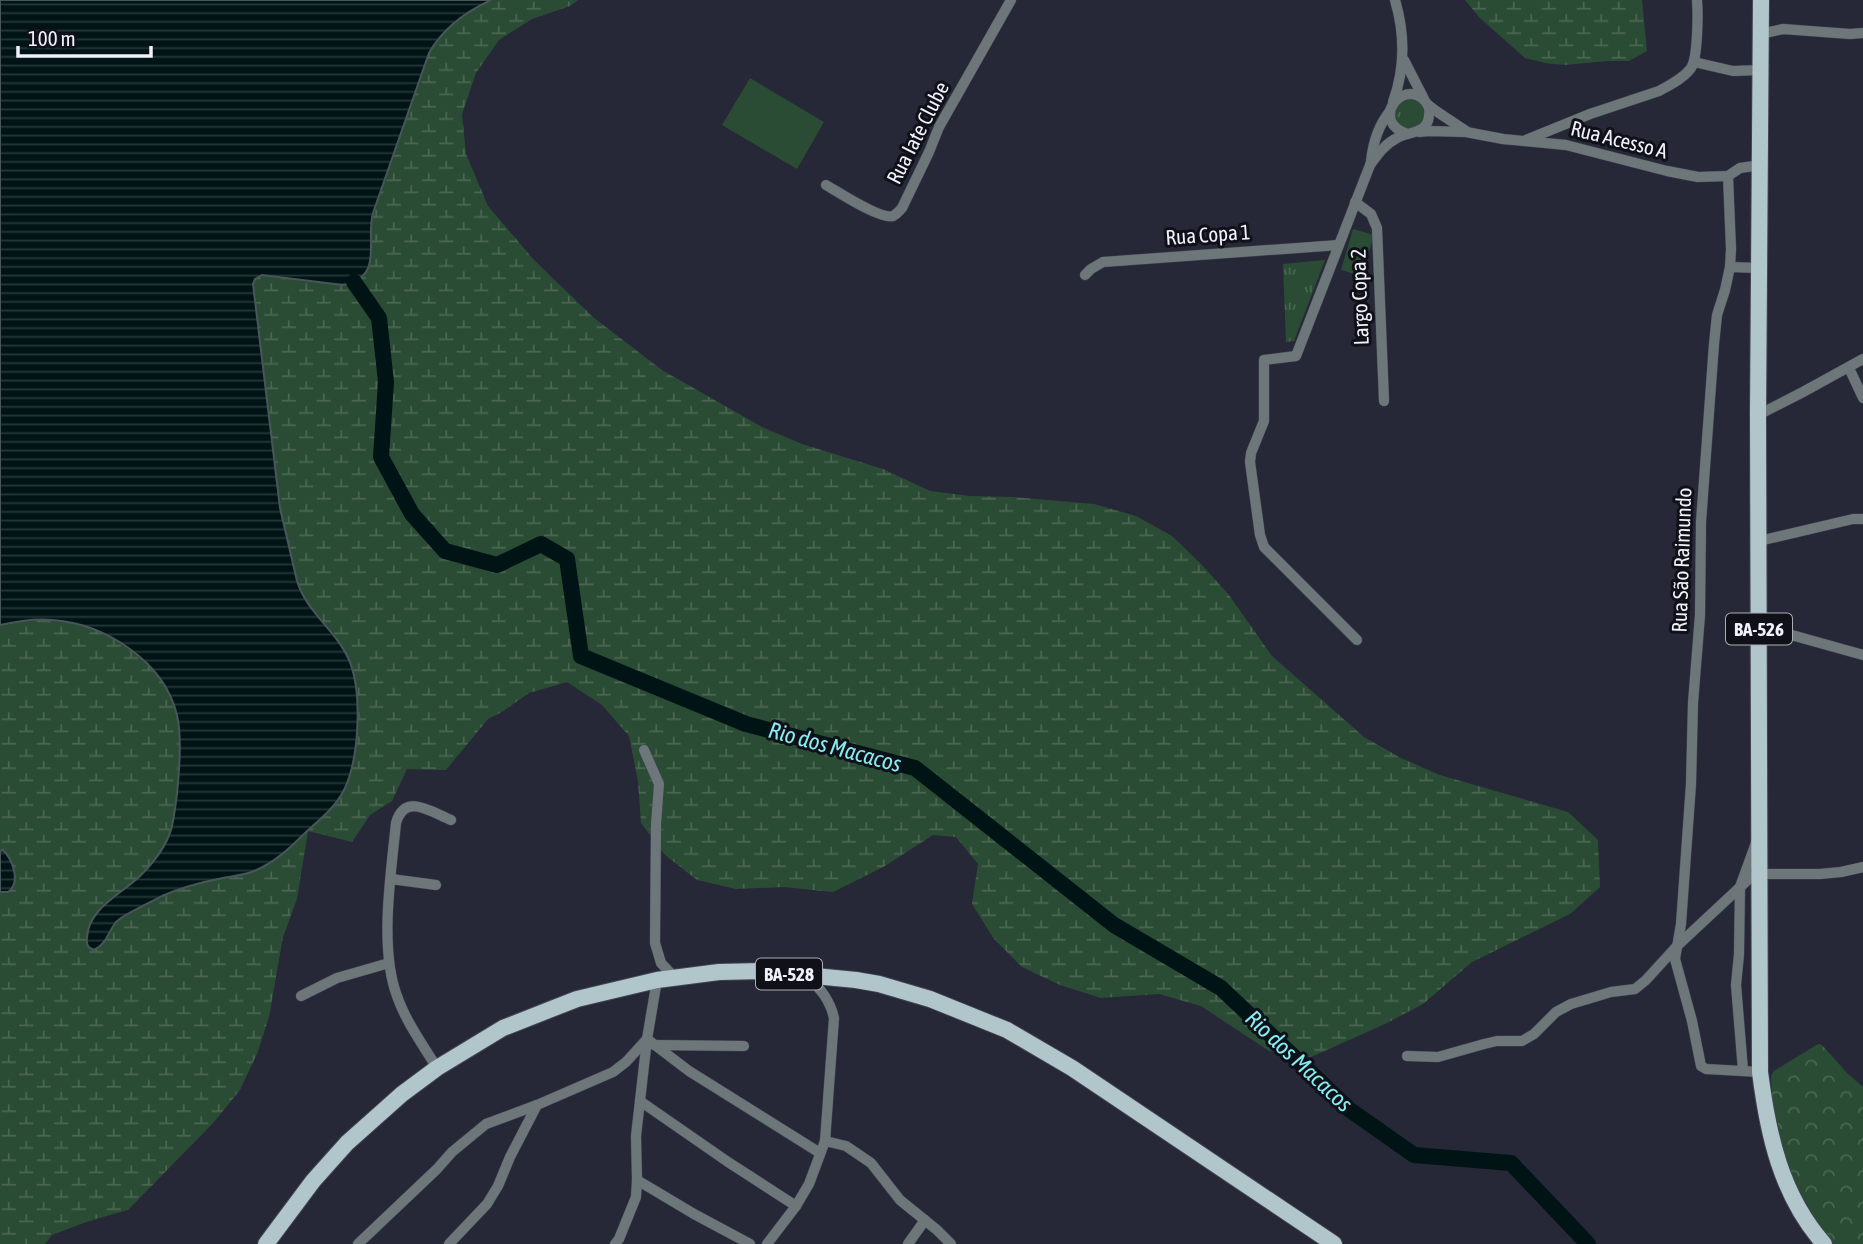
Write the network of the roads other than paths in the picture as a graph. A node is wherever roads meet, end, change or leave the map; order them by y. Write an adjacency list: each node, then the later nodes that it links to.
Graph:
1 (1011, 0): 18 (street, Rua Iate Clube)
2 (1395, 0): 7 (street)
3 (1697, 0): 8 (street)
4 (1761, 0): 6 (main road, BA-526)
5 (1863, 33): 6 (street)
6 (1761, 34): 9 (main road, BA-526)
7 (1404, 59): 10 (street); 11 (street)
8 (1694, 62): 9 (street); 14 (street)
9 (1761, 70): 16 (main road, BA-526)
10 (1425, 101): 11 (street); 12 (street, Rua Acesso A); 13 (street)
11 (1391, 107): 13 (street); 15 (street)
12 (1466, 132): 13 (street, Rua Acesso A); 14 (street, Rua Acesso A)
13 (1412, 133): 15 (street)
14 (1522, 141): 17 (street, Rua Acesso A)
15 (1370, 165): 19 (street)
16 (1761, 165): 17 (street, Rua Acesso A); 22 (main road, BA-526)
17 (1728, 176): 21 (street, Rua São Raimundo)
18 (825, 185)
19 (1355, 202): 20 (street); 27 (street, Largo Copa 2)
20 (1339, 244): 23 (street, Rua Copa 1); 32 (street)
21 (1730, 267): 22 (street); 42 (street, Rua São Raimundo)
22 (1759, 268): 28 (main road, BA-526)
23 (1085, 275)
24 (1863, 359): 25 (street)
25 (1849, 368): 26 (street); 28 (street)
26 (1863, 398)
27 (1384, 401)
28 (1758, 415): 30 (main road, BA-526)
29 (1863, 519): 30 (street)
30 (1759, 541): 31 (main road, BA-526)
31 (1759, 626): 33 (street); 36 (main road, BA-526)
32 (1357, 640)
33 (1863, 656)
34 (644, 750): 45 (street)
35 (451, 820): 39 (street)
36 (1760, 835): 38 (main road, BA-526); 41 (street)
37 (1863, 867): 38 (street)
38 (1759, 874): 41 (street); 53 (main road, BA-526)
39 (391, 879): 40 (street); 43 (street)
40 (436, 885)
41 (1740, 887): 42 (street); 52 (street)
42 (1677, 946): 50 (street); 52 (street, Rua São Raimundo)
43 (389, 963): 47 (street); 51 (street)
44 (808, 976): 45 (main road, BA-528); 56 (street); 69 (main road, BA-528)
45 (674, 977): 46 (main road, BA-528)
46 (657, 979): 48 (street); 51 (main road, BA-528)
47 (301, 996)
48 (651, 1042): 49 (street); 54 (street); 55 (street); 57 (street)
49 (744, 1046)
50 (1407, 1056)
51 (437, 1068): 62 (main road, BA-528)
52 (1743, 1070): 53 (street)
53 (1760, 1072): 70 (main road, BA-526)
54 (640, 1101): 58 (street); 59 (street)
55 (537, 1105): 63 (street); 64 (street)
56 (825, 1140): 57 (street); 60 (street)
57 (820, 1153): 59 (street)
58 (638, 1181): 61 (street); 65 (street)
59 (796, 1206): 66 (street)
60 (926, 1220): 67 (street); 68 (street)
61 (620, 1242)
62 (266, 1244)
63 (358, 1244)
64 (449, 1244)
65 (750, 1244)
66 (767, 1244)
67 (908, 1244)
68 (951, 1244)
69 (1334, 1244)
70 (1824, 1244)

